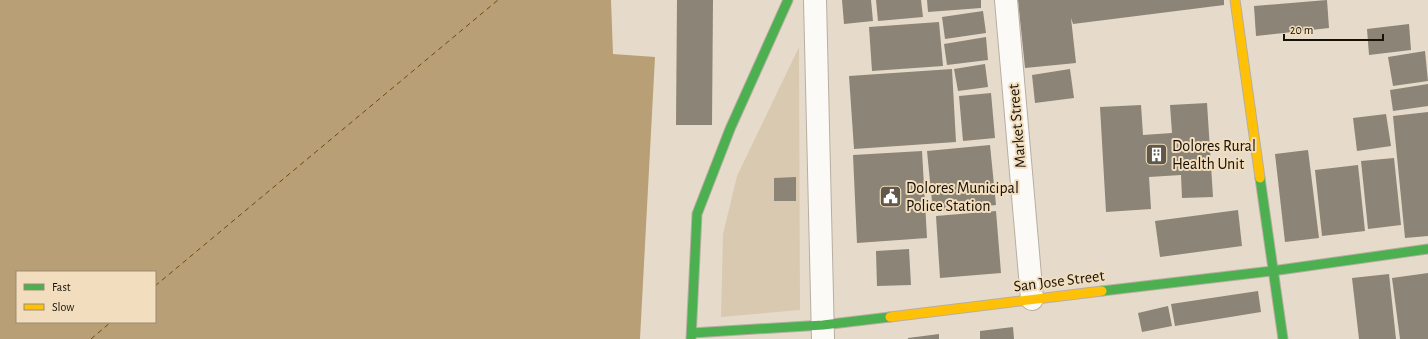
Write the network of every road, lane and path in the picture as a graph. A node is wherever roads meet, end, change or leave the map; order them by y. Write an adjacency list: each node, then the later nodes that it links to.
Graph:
1 (788, 0): 9 (street)
2 (815, 0): 8 (street)
3 (1006, 0): 7 (street, Market Street)
4 (1235, 0): 6 (street)
5 (1428, 249): 6 (street, San Jose Street)
6 (1272, 271): 7 (street, San Jose Street); 10 (street)
7 (1032, 299): 8 (street, San Jose Street)
8 (823, 332): 9 (street, San Jose Street)
9 (692, 336)
10 (1283, 339)

